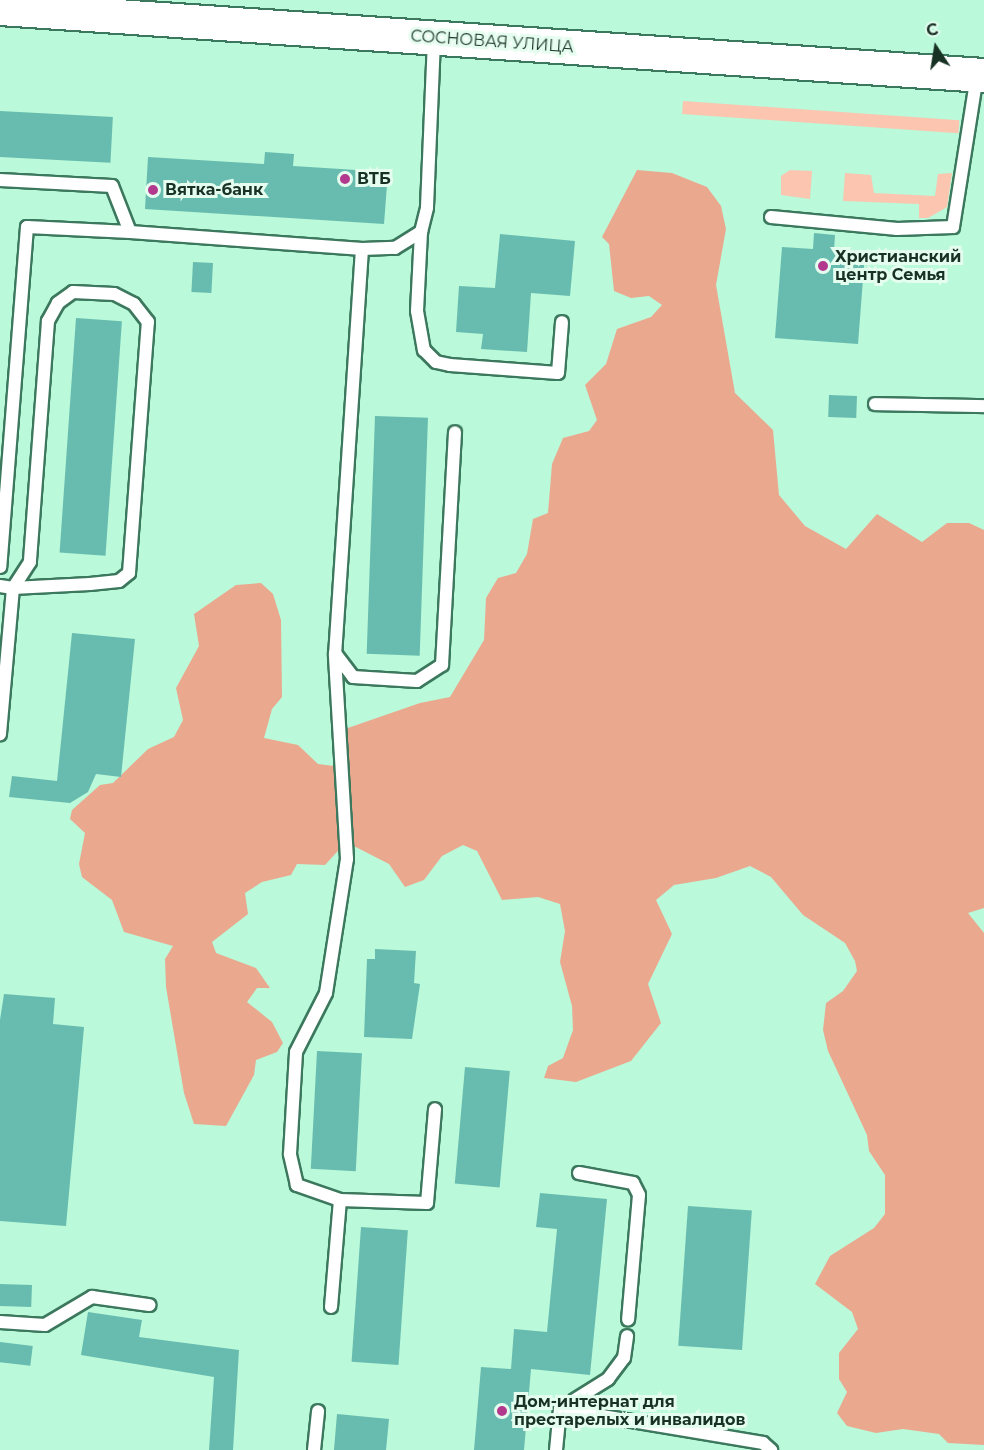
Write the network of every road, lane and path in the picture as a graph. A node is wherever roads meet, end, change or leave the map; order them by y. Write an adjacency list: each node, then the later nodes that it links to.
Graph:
1 (0, 8): 2 (street, СОСНОВАЯ УЛИЦА)
2 (434, 38): 3 (street, СОСНОВАЯ УЛИЦА); 7 (lane)
3 (980, 75): 5 (lane)
4 (0, 180): 6 (lane)
5 (771, 217)
6 (130, 232): 8 (lane); 13 (lane)
7 (421, 232): 8 (lane); 9 (lane)
8 (363, 249): 15 (lane)
9 (562, 322)
10 (875, 404): 11 (lane)
11 (984, 406)
12 (455, 432): 15 (lane)
13 (0, 567)
14 (6, 587): 14 (lane); 16 (lane)
15 (335, 653): 19 (lane)
16 (0, 734)
17 (435, 1109): 19 (lane)
18 (579, 1173): 22 (lane)
19 (340, 1200): 21 (lane)
20 (149, 1305): 23 (lane)
21 (331, 1307)
22 (628, 1320)
23 (0, 1322)
24 (627, 1336): 25 (lane)
25 (561, 1409): 28 (lane); 29 (lane)
26 (318, 1411): 27 (lane)
27 (314, 1450)
28 (556, 1450)
29 (771, 1450)

